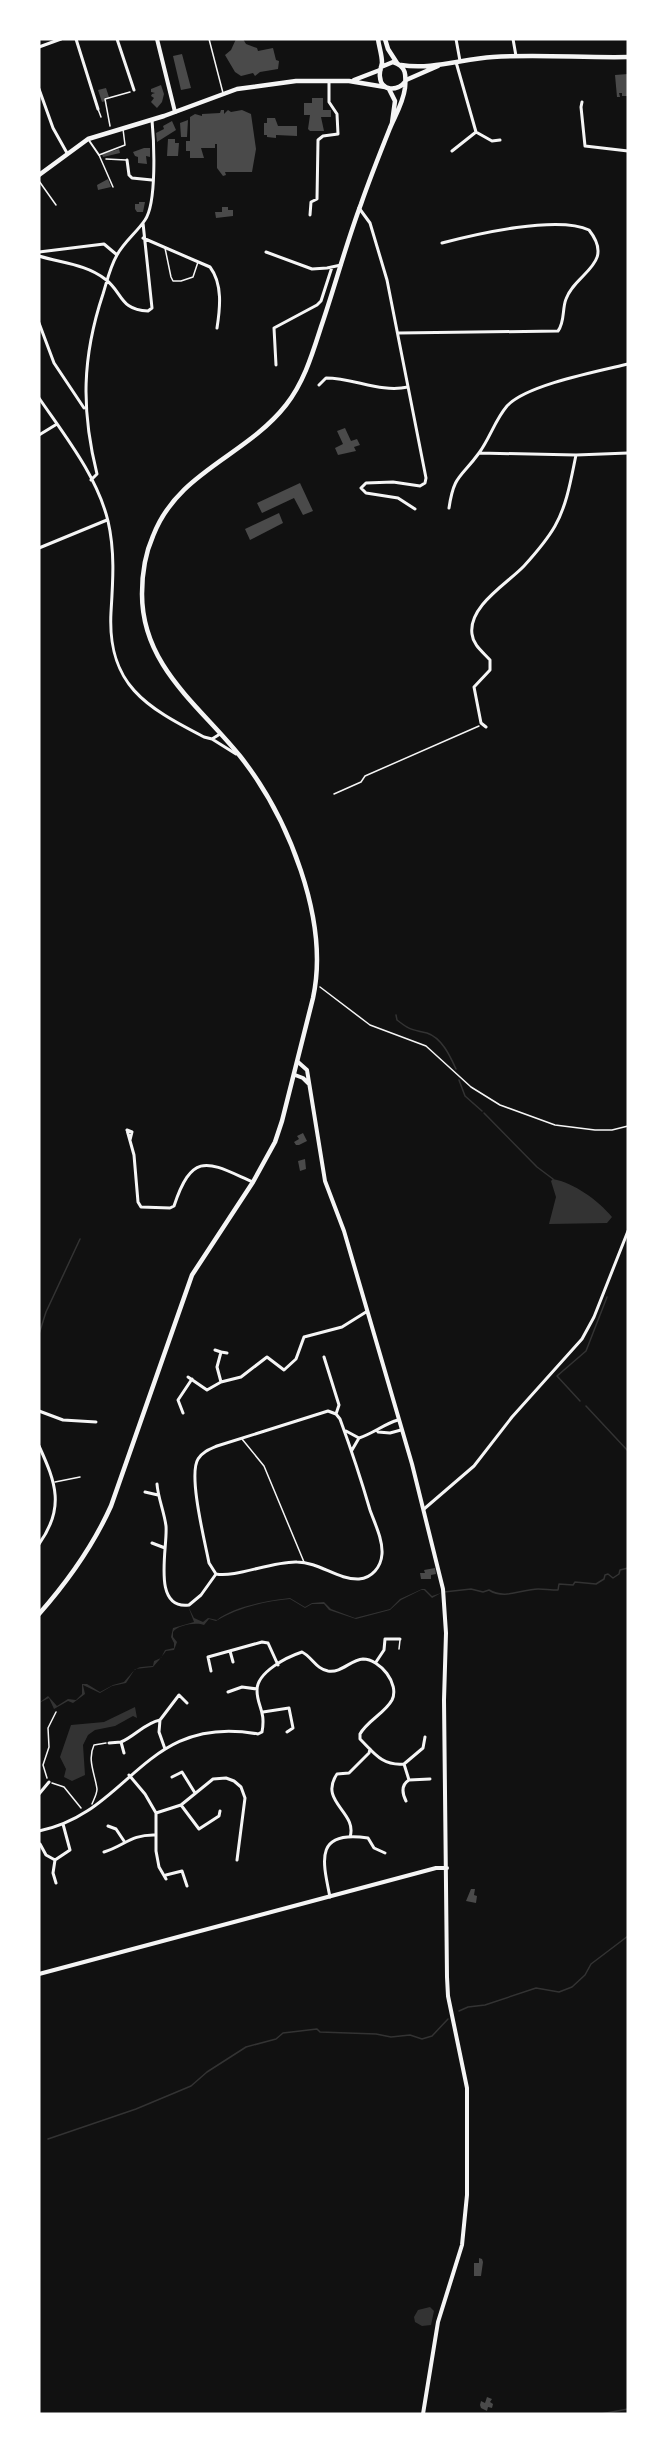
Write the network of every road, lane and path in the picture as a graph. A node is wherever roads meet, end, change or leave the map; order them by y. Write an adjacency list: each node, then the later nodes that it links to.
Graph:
1 (62, 39): 10 (street)
2 (76, 39): 25 (street)
3 (117, 39): 22 (street)
4 (157, 39): 26 (street)
5 (209, 39): 23 (lane)
6 (377, 39): 16 (main road)
7 (385, 39): 14 (main road)
8 (456, 39): 13 (street)
9 (513, 39): 11 (street)
10 (39, 47)
11 (516, 56): 12 (main road); 13 (main road)
12 (628, 57)
13 (458, 62): 15 (main road); 32 (street)
14 (399, 64): 15 (main road); 16 (main road); 18 (main road)
15 (438, 66): 18 (main road)
16 (381, 69): 17 (main road); 20 (main road)
17 (349, 81): 19 (main road); 20 (main road)
18 (405, 81): 20 (main road); 29 (main road)
19 (329, 82): 23 (main road); 47 (street)
20 (387, 88): 29 (main road)
21 (39, 90): 37 (street)
22 (134, 90): 30 (path)
23 (223, 93): 26 (main road)
24 (582, 102): 35 (street)
25 (98, 109): 27 (lane)
26 (175, 112): 28 (main road)
27 (101, 117)
28 (152, 120): 31 (main road); 42 (street)
29 (392, 123): 46 (main road)
30 (111, 126)
31 (123, 128): 33 (main road); 38 (lane)
32 (476, 132): 34 (street); 36 (street)
33 (88, 139): 37 (main road); 38 (street)
34 (500, 140)
35 (628, 151)
36 (452, 152)
37 (67, 153): 41 (main road)
38 (99, 155): 44 (lane)
39 (106, 159): 40 (lane)
40 (127, 160): 42 (street)
41 (39, 175)
42 (152, 180): 48 (street)
43 (39, 181): 45 (lane)
44 (113, 187)
45 (56, 205)
46 (359, 208): 56 (main road); 61 (street)
47 (310, 215)
48 (143, 223): 49 (street); 54 (street)
49 (143, 238): 51 (street); 58 (street)
50 (442, 243): 61 (street)
51 (165, 247): 55 (street); 55 (lane)
52 (266, 252): 57 (street)
53 (39, 254): 54 (street); 58 (street)
54 (117, 255): 58 (street)
55 (198, 261): 60 (street)
56 (341, 265): 57 (street); 80 (main road)
57 (332, 267): 63 (street)
58 (107, 280): 67 (street)
59 (39, 323): 67 (street)
60 (217, 328)
61 (399, 333): 65 (street)
62 (628, 364): 70 (street)
63 (276, 365)
64 (319, 385): 65 (street)
65 (409, 387): 75 (street)
66 (39, 398): 68 (street)
67 (85, 409): 73 (street)
68 (57, 424): 69 (street); 73 (street)
69 (39, 435)
70 (479, 453): 72 (street); 74 (street)
71 (628, 453): 72 (street)
72 (576, 455): 78 (street)
73 (91, 480): 76 (street)
74 (449, 508)
75 (415, 509)
76 (107, 520): 77 (street); 81 (street)
77 (40, 546)
78 (481, 723): 79 (street); 83 (path)
79 (486, 726)
80 (220, 734): 81 (street); 82 (main road)
81 (212, 739): 82 (street)
82 (240, 757): 84 (main road)
83 (334, 794)
84 (316, 984): 85 (main road); 88 (path)
85 (298, 1062): 86 (main road); 87 (street)
86 (295, 1075): 87 (street); 90 (main road)
87 (310, 1086): 92 (street)
88 (628, 1125)
89 (130, 1140): 90 (street)
90 (253, 1182): 121 (main road)
91 (628, 1231): 115 (street)
92 (366, 1312): 97 (street); 101 (street)
93 (215, 1350): 94 (street)
94 (221, 1352): 95 (street); 97 (street)
95 (227, 1353)
96 (324, 1357): 100 (street)
97 (221, 1382): 99 (street)
98 (39, 1411): 102 (street)
99 (183, 1413)
100 (336, 1414): 104 (street); 106 (street)
101 (398, 1420): 103 (street); 105 (street)
102 (96, 1422)
103 (401, 1430): 105 (street); 115 (street)
104 (344, 1431): 107 (street); 109 (street)
105 (376, 1432): 107 (street)
106 (241, 1438): 119 (lane); 120 (street)
107 (359, 1438): 109 (street)
108 (39, 1446): 111 (street)
109 (352, 1452): 119 (street)
110 (80, 1477): 111 (lane)
111 (54, 1482): 117 (street)
112 (157, 1484): 114 (street)
113 (145, 1492): 114 (street)
114 (158, 1495): 118 (street)
115 (424, 1509): 167 (street)
116 (152, 1543): 118 (street)
117 (39, 1544)
118 (165, 1548): 120 (street)
119 (305, 1562): 120 (street)
120 (216, 1574)
121 (39, 1614)
122 (400, 1639): 123 (lane); 126 (street)
123 (399, 1649)
124 (230, 1651): 125 (street); 127 (street); 128 (street)
125 (233, 1662)
126 (376, 1662): 127 (street); 140 (street)
127 (278, 1665): 129 (street)
128 (212, 1671)
129 (257, 1689): 130 (street); 133 (street)
130 (228, 1692)
131 (188, 1703): 134 (street)
132 (56, 1712): 147 (path)
133 (263, 1712): 135 (street); 139 (street)
134 (160, 1720): 137 (street); 139 (street)
135 (287, 1732)
136 (425, 1737): 142 (street)
137 (121, 1742): 138 (street); 141 (street)
138 (109, 1743): 152 (path)
139 (165, 1749): 143 (street)
140 (370, 1749): 142 (street); 160 (street)
141 (124, 1753)
142 (404, 1764): 146 (street)
143 (129, 1775): 152 (street); 155 (street)
144 (172, 1777): 148 (street)
145 (430, 1779): 146 (street)
146 (409, 1780): 150 (street)
147 (49, 1782): 149 (street); 154 (path)
148 (195, 1793): 151 (street); 166 (street)
149 (39, 1794)
150 (406, 1801)
151 (181, 1805): 153 (street); 155 (street)
152 (93, 1808): 154 (street)
153 (220, 1811)
154 (86, 1813): 156 (street)
155 (156, 1813): 159 (street)
156 (63, 1824): 158 (street); 165 (street)
157 (108, 1826): 161 (street)
158 (39, 1831)
159 (156, 1835): 161 (street); 169 (street)
160 (349, 1838): 164 (street); 170 (street)
161 (124, 1841): 163 (street)
162 (40, 1844): 165 (street)
163 (104, 1852)
164 (385, 1853)
165 (55, 1860): 168 (street)
166 (237, 1860)
167 (447, 1868): 170 (street); 172 (street)
168 (56, 1883)
169 (187, 1886)
170 (330, 1897): 171 (street)
171 (39, 1974)
172 (423, 2414)

